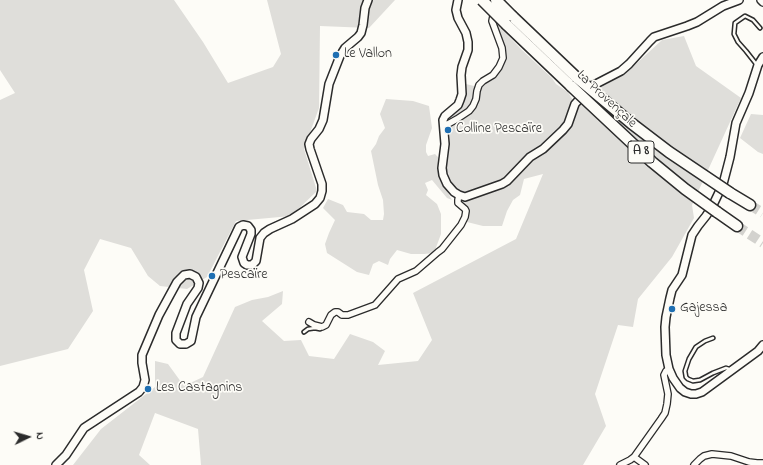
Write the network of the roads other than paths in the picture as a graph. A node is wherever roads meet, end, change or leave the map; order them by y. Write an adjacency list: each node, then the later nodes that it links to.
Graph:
1 (368, 0): 26 (street)
2 (458, 0): 13 (street)
3 (482, 0): 9 (highway, La Provençale / A 8, bridge)
4 (496, 0): 9 (highway, La Provençale / A 8, bridge)
5 (501, 0): 13 (street)
6 (739, 0): 14 (street)
7 (761, 0): 8 (street)
8 (763, 2)
9 (509, 20): 15 (highway, La Provençale / A 8, bridge); 16 (highway, La Provençale / A 8, bridge)
10 (760, 28): 12 (lane)
11 (763, 57): 12 (street)
12 (758, 65): 22 (street)
13 (443, 125): 14 (street)
14 (459, 195): 18 (street)
15 (750, 205)
16 (737, 226)
17 (309, 322): 18 (street)
18 (322, 327): 19 (lane)
19 (304, 332)
20 (713, 338): 23 (lane)
21 (763, 345): 23 (street)
22 (669, 369): 23 (street); 24 (street)
23 (732, 370)
24 (634, 457): 27 (street); 28 (street)
25 (763, 463): 29 (street)
26 (56, 465)
27 (620, 465)
28 (645, 465)
29 (694, 465)

